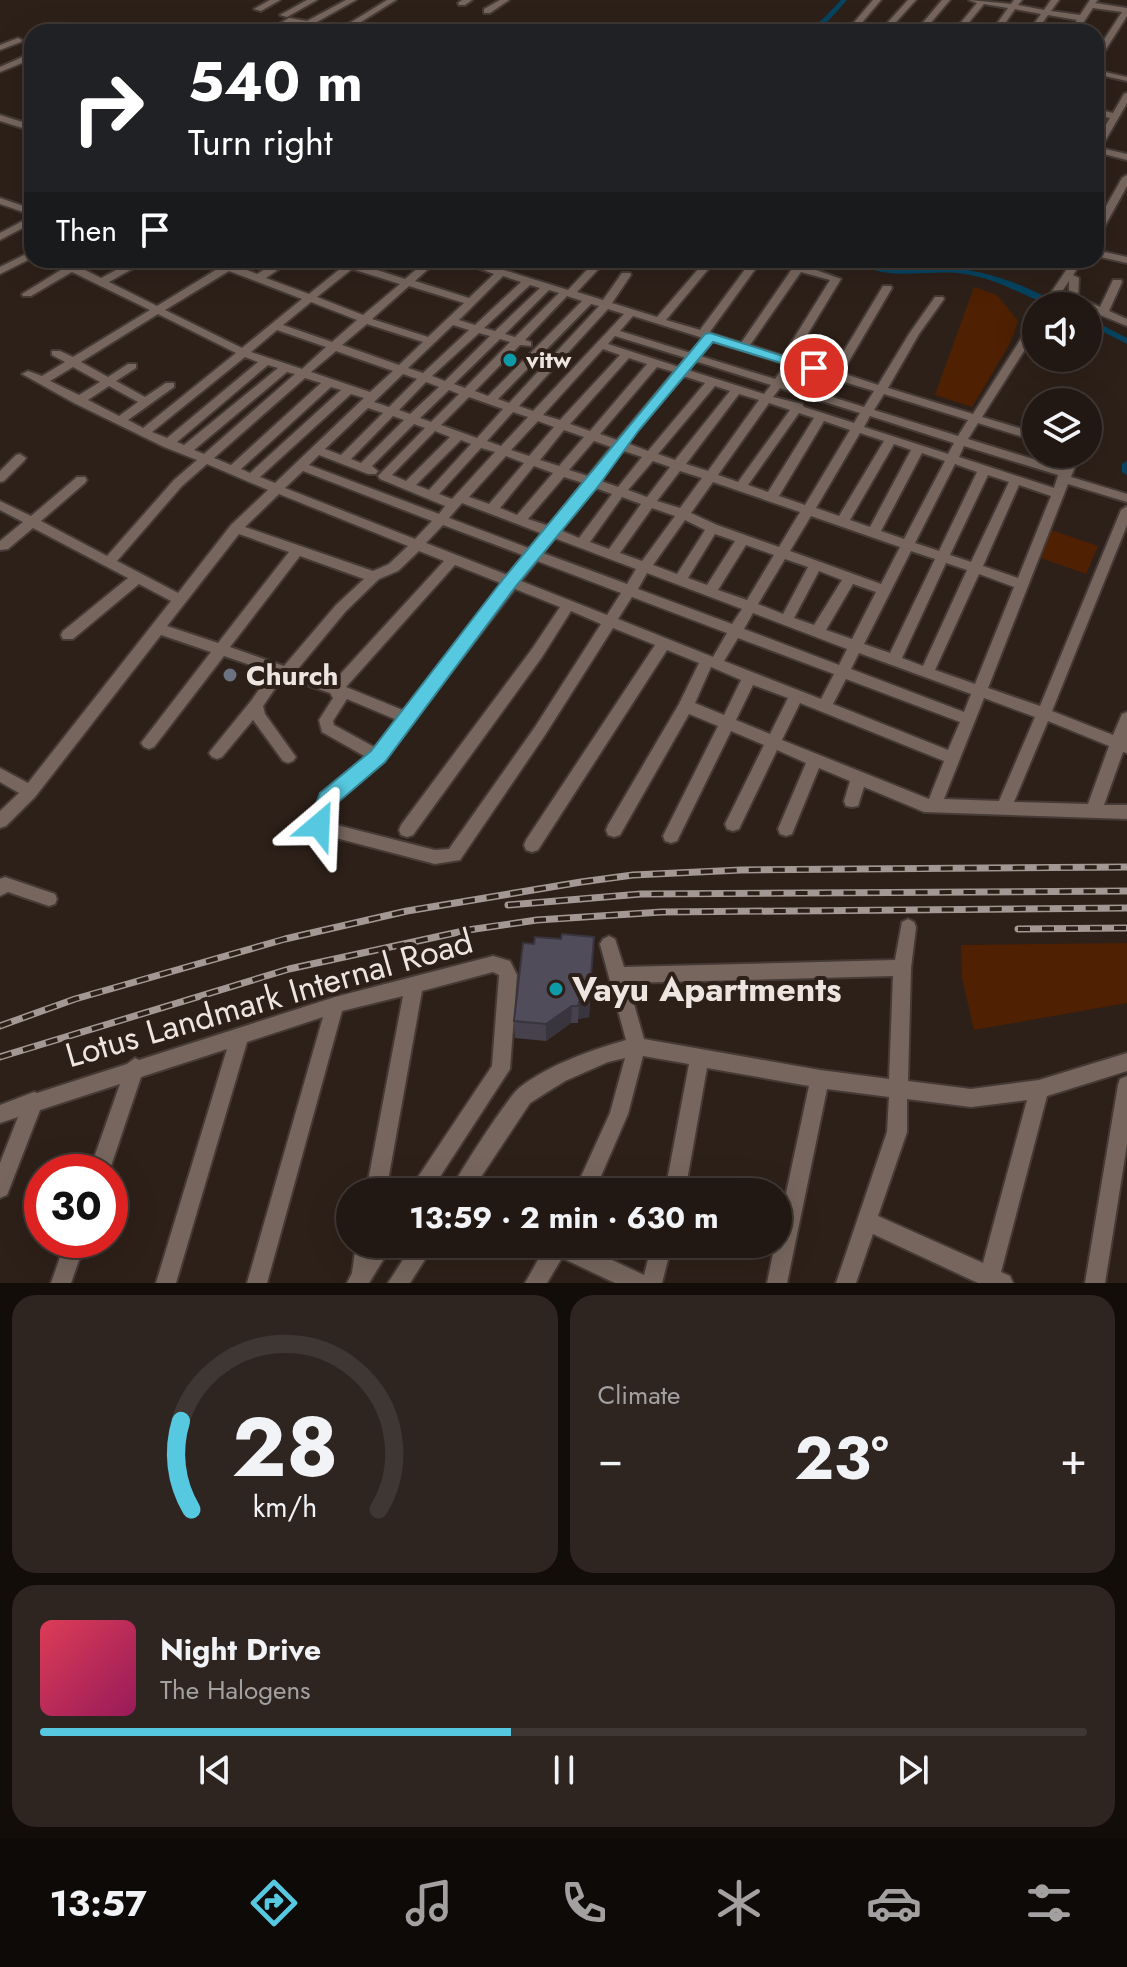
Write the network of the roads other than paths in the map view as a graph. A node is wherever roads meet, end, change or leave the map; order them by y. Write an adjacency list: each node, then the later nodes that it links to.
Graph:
1 (276, 0): 15 (street)
2 (313, 0): 19 (street)
3 (352, 0): 22 (street)
4 (392, 0): 14 (street)
5 (877, 0): 24 (street)
6 (912, 0): 25 (street)
7 (946, 0): 26 (street)
8 (1055, 0): 18 (street)
9 (501, 1): 17 (street)
10 (979, 1): 13 (street); 27 (street)
11 (1092, 2): 16 (street); 20 (street)
12 (371, 3): 14 (street)
13 (1016, 3): 18 (street); 28 (street)
14 (382, 5): 23 (street)
15 (258, 9)
16 (1127, 10): 32 (street)
17 (487, 11)
18 (1046, 12): 20 (street); 29 (street)
19 (284, 15)
20 (1082, 18): 30 (street)
21 (284, 24): 22 (street)
22 (308, 24)
23 (352, 24)
24 (857, 24)
25 (890, 24)
26 (926, 24)
27 (963, 24)
28 (1001, 24)
29 (1038, 24)
30 (1078, 24)
31 (18, 40): 33 (street)
32 (1104, 46)
33 (0, 48)
34 (24, 60): 35 (street)
35 (0, 70)
36 (1104, 74): 37 (street)
37 (1127, 79)
38 (1127, 96): 40 (street)
39 (1104, 114): 40 (street)
40 (1114, 116): 45 (street)
41 (0, 118): 42 (street)
42 (13, 123): 43 (street); 44 (street)
43 (24, 126)
44 (0, 130)
45 (1104, 134)
46 (1104, 151): 47 (street)
47 (1127, 157)
48 (1127, 178): 52 (street)
49 (0, 201): 51 (street)
50 (1104, 208): 52 (street)
51 (24, 209)
52 (1110, 210): 53 (street)
53 (1104, 220)
54 (24, 224): 55 (street)
55 (0, 237)
56 (1104, 255): 58 (street)
57 (24, 258): 74 (street)
58 (1127, 260)
59 (72, 268): 80 (street); 87 (street)
60 (128, 268): 80 (street)
61 (227, 268): 93 (street)
62 (232, 268): 78 (street)
63 (274, 268): 78 (street)
64 (347, 268): 88 (street)
65 (367, 268): 82 (street)
66 (424, 268): 82 (street)
67 (486, 268): 75 (street)
68 (594, 268): 86 (street)
69 (704, 268): 98 (street)
70 (752, 268): 104 (street)
71 (799, 268): 110 (street)
72 (811, 268): 118 (street)
73 (1074, 268): 77 (street)
74 (0, 271)
75 (501, 273): 79 (street); 91 (street)
76 (626, 275): 92 (street)
77 (1070, 277): 85 (street); 95 (street)
78 (258, 278): 88 (street)
79 (528, 281): 83 (street); 101 (street)
80 (102, 282): 93 (street)
81 (1117, 282): 95 (street)
82 (408, 283): 91 (street); 96 (street)
83 (546, 287): 86 (street); 103 (street)
84 (887, 288): 128 (street)
85 (1058, 292)
86 (568, 293): 90 (street); 106 (street)
87 (27, 294)
88 (310, 299): 96 (street); 100 (street)
89 (939, 299): 139 (street)
90 (589, 300): 92 (street); 111 (street)
91 (471, 302): 97 (street)
92 (605, 305): 94 (street); 114 (street)
93 (160, 311): 113 (street); 119 (street)
94 (631, 312): 98 (street); 102 (street)
95 (1103, 312): 99 (street)
96 (366, 320): 105 (street); 108 (street)
97 (451, 321): 101 (street); 105 (street)
98 (659, 321): 104 (street)
99 (1127, 323)
100 (275, 326): 108 (street); 113 (street)
101 (478, 328): 103 (street); 129 (street)
102 (613, 332): 107 (street); 116 (street)
103 (498, 335): 106 (street); 136 (street)
104 (706, 336): 110 (street); 116 (street)
105 (430, 341): 124 (street)
106 (519, 342): 111 (street); 140 (street)
107 (601, 345): 115 (street); 120 (street)
108 (335, 346): 124 (street); 126 (street)
109 (1022, 346): 152 (street)
110 (743, 347): 118 (street)
111 (541, 348): 114 (street); 143 (street)
112 (56, 353): 119 (street)
113 (244, 353): 117 (street); 158 (street)
114 (561, 354): 120 (street); 146 (street)
115 (627, 354): 121 (street); 155 (street)
116 (692, 356): 125 (street); 134 (street)
117 (267, 360): 123 (street); 165 (street)
118 (789, 361): 128 (street); 134 (street)
119 (74, 362): 130 (street); 131 (street)
120 (585, 362): 151 (street)
121 (654, 363): 125 (street); 160 (street)
122 (132, 366): 131 (street)
123 (286, 367): 126 (street); 169 (street)
124 (401, 369): 129 (street); 142 (street)
125 (679, 371): 132 (street); 166 (street)
126 (303, 373): 133 (street); 173 (street)
127 (28, 374): 130 (street)
128 (835, 375): 139 (street)
129 (425, 377): 136 (street); 148 (street)
130 (42, 381): 144 (street)
131 (109, 381): 144 (street); 145 (street)
132 (713, 381): 138 (street); 171 (street)
133 (329, 382): 137 (street); 182 (street)
134 (778, 383): 141 (street); 149 (street)
135 (170, 385): 145 (street)
136 (446, 385): 140 (street); 153 (street)
137 (349, 389): 142 (street); 188 (street)
138 (737, 389): 141 (street); 177 (street)
139 (883, 391): 149 (street); 152 (street)
140 (469, 393): 143 (street); 156 (street)
141 (766, 399): 147 (street); 184 (street)
142 (369, 400): 148 (street); 168 (street)
143 (490, 400): 146 (street)
144 (78, 401): 154 (street)
145 (146, 402): 154 (street)
146 (510, 407): 151 (street); 164 (street)
147 (798, 407): 150 (street); 192 (street)
148 (391, 412): 153 (street); 175 (street)
149 (870, 412): 157 (street); 163 (street)
150 (822, 415): 157 (street); 198 (street)
151 (535, 416): 155 (street); 170 (street)
152 (978, 419): 159 (street); 163 (street)
153 (411, 420): 156 (street); 179 (street)
154 (119, 421): 158 (street)
155 (561, 426): 160 (street); 176 (street)
156 (434, 427): 161 (street); 185 (street)
157 (860, 427): 162 (street); 205 (street)
158 (144, 433): 165 (street)
159 (1022, 433)
160 (591, 435): 166 (street); 183 (street)
161 (458, 436): 164 (street); 193 (street)
162 (892, 438): 167 (street); 210 (street)
163 (961, 441): 174 (street); 186 (street)
164 (479, 443): 170 (street); 197 (street)
165 (168, 444): 169 (street)
166 (618, 446): 171 (street); 191 (street)
167 (919, 447): 174 (street); 214 (street)
168 (317, 450): 175 (street); 178 (street)
169 (185, 451): 173 (street)
170 (503, 452): 176 (street); 200 (street)
171 (651, 456): 177 (street); 195 (street)
172 (20, 458): 187 (street)
173 (205, 459): 182 (street); 226 (street)
174 (953, 459): 181 (street); 218 (street)
175 (343, 460): 179 (street)
176 (531, 462): 183 (street); 203 (street)
177 (680, 464): 184 (street); 201 (street)
178 (301, 466): 194 (street); 207 (street)
179 (363, 468): 185 (street)
180 (1067, 468): 186 (street)
181 (984, 470): 189 (street); 224 (street)
182 (232, 471): 188 (street)
183 (559, 472): 191 (street); 209 (street)
184 (710, 475): 192 (street); 206 (street)
185 (384, 476): 193 (street)
186 (1063, 476): 196 (street); 199 (street)
187 (0, 478)
188 (251, 479): 194 (street)
189 (1016, 479): 196 (street); 229 (street)
190 (81, 480): 208 (street)
191 (591, 484): 195 (street); 213 (street)
192 (742, 485): 198 (street)
193 (408, 486): 197 (street)
194 (277, 489): 211 (street); 217 (street)
195 (619, 493): 201 (street); 216 (street)
196 (1056, 493): 235 (street)
197 (430, 496): 200 (street)
198 (771, 498): 205 (street)
199 (1127, 498)
200 (457, 502): 203 (street); 207 (street)
201 (648, 504): 206 (street); 223 (street)
202 (0, 505): 208 (street)
203 (491, 510): 209 (street)
204 (1127, 510): 263 (street)
205 (809, 511): 210 (street); 221 (street)
206 (683, 514): 212 (street); 228 (street)
207 (441, 519): 217 (street); 222 (street)
208 (33, 521): 219 (street); 226 (street)
209 (519, 521): 213 (street)
210 (842, 522): 214 (street)
211 (236, 528): 220 (street); 239 (street)
212 (712, 528): 215 (street); 233 (street)
213 (550, 533): 216 (street); 222 (street)
214 (873, 533): 218 (street)
215 (743, 539): 221 (street); 238 (street)
216 (582, 543): 223 (street)
217 (417, 545): 225 (street); 230 (street)
218 (907, 545): 224 (street); 237 (street)
219 (3, 546)
220 (297, 550): 230 (street); 250 (street)
221 (783, 553): 227 (street); 241 (street)
222 (533, 554): 234 (street); 236 (street)
223 (611, 556): 228 (street)
224 (943, 558): 229 (street); 251 (street)
225 (452, 560): 234 (street); 257 (street)
226 (109, 562): 231 (street)
227 (816, 564): 232 (street); 242 (street)
228 (644, 568): 233 (street); 236 (street)
229 (975, 569): 235 (street); 255 (street)
230 (374, 577): 253 (street)
231 (137, 578): 239 (street); 247 (street)
232 (850, 578): 237 (street); 246 (street)
233 (680, 581): 238 (street)
234 (510, 582): 240 (street); 264 (street)
235 (1021, 584): 258 (street)
236 (629, 590): 243 (street); 245 (street)
237 (884, 590): 249 (street)
238 (710, 592): 241 (street)
239 (179, 599): 244 (street)
240 (568, 605): 243 (street); 287 (street)
241 (751, 608): 242 (street); 245 (street)
242 (786, 620): 246 (street)
243 (609, 621): 248 (street); 272 (street)
244 (157, 628): 250 (street); 278 (street)
245 (736, 632): 252 (street); 254 (street)
246 (817, 633): 249 (street)
247 (68, 635)
248 (664, 643): 252 (street); 290 (street)
249 (855, 647): 251 (street); 254 (street)
250 (219, 649): 253 (street); 269 (street)
251 (893, 661): 255 (street)
252 (712, 662): 256 (street); 261 (street)
253 (283, 671): 257 (street); 260 (street)
254 (841, 672): 262 (street); 266 (street)
255 (927, 673): 258 (street)
256 (750, 677): 259 (street); 267 (street)
257 (336, 689): 264 (street); 272 (street)
258 (978, 692): 263 (street); 266 (street)
259 (796, 696): 262 (street); 268 (street)
260 (256, 705): 271 (street); 273 (street)
261 (686, 706): 267 (street); 288 (street)
262 (824, 707): 274 (street)
263 (1045, 714): 270 (street); 281 (street)
264 (407, 718): 272 (street)
265 (1127, 718): 270 (street)
266 (967, 719): 274 (street)
267 (729, 724): 268 (street); 289 (street)
268 (774, 742): 275 (street); 285 (street)
269 (149, 743)
270 (1123, 745): 282 (street)
271 (217, 753)
272 (378, 756)
273 (288, 757)
274 (953, 758): 280 (street)
275 (815, 760): 277 (street); 286 (street)
276 (0, 774): 278 (street)
277 (858, 778): 279 (street); 280 (street)
278 (30, 792): 284 (street)
279 (852, 801)
280 (934, 805): 281 (street)
281 (1004, 807): 282 (street)
282 (1094, 810): 283 (street)
283 (1127, 812)
284 (0, 821)
285 (733, 824)
286 (786, 829)
287 (407, 830)
288 (614, 830)
289 (671, 836)
290 (532, 845)
291 (2, 885): 292 (street)
292 (49, 899)
293 (908, 927): 295 (street)
294 (609, 944): 296 (street)
295 (902, 968): 296 (street); 306 (street)
296 (618, 975): 300 (street)
297 (414, 984): 298 (street, Lotus Landmark Internal Road); 311 (street); 312 (street, Lotus Landmark Internal Road)
298 (335, 1005): 299 (street, Lotus Landmark Internal Road); 329 (street)
299 (240, 1035): 303 (street, Lotus Landmark Internal Road); 328 (street)
300 (637, 1046): 301 (street); 313 (street); 314 (street)
301 (700, 1057): 304 (street); 315 (street)
302 (1127, 1062): 307 (street)
303 (135, 1067): 308 (street, Lotus Landmark Internal Road); 310 (street)
304 (820, 1079): 306 (street); 334 (street)
305 (1127, 1085): 336 (street)
306 (896, 1089): 307 (street); 317 (street)
307 (1039, 1089): 326 (street)
308 (34, 1101): 309 (street, Lotus Landmark Internal Road); 316 (street)
309 (0, 1114)
310 (105, 1154)
311 (379, 1178)
312 (427, 1178)
313 (469, 1178)
314 (591, 1178)
315 (678, 1178)
316 (0, 1188)
317 (866, 1221): 326 (street); 335 (street)
318 (70, 1258): 327 (street)
319 (363, 1258): 325 (street)
320 (374, 1258): 325 (street)
321 (415, 1258): 330 (street)
322 (550, 1258): 331 (street)
323 (585, 1258): 332 (street)
324 (658, 1258): 333 (street)
325 (358, 1281)
326 (994, 1281)
327 (61, 1283)
328 (166, 1283)
329 (257, 1283)
330 (398, 1283)
331 (535, 1283)
332 (638, 1283)
333 (652, 1283)
334 (777, 1283)
335 (846, 1283)
336 (1095, 1283)

